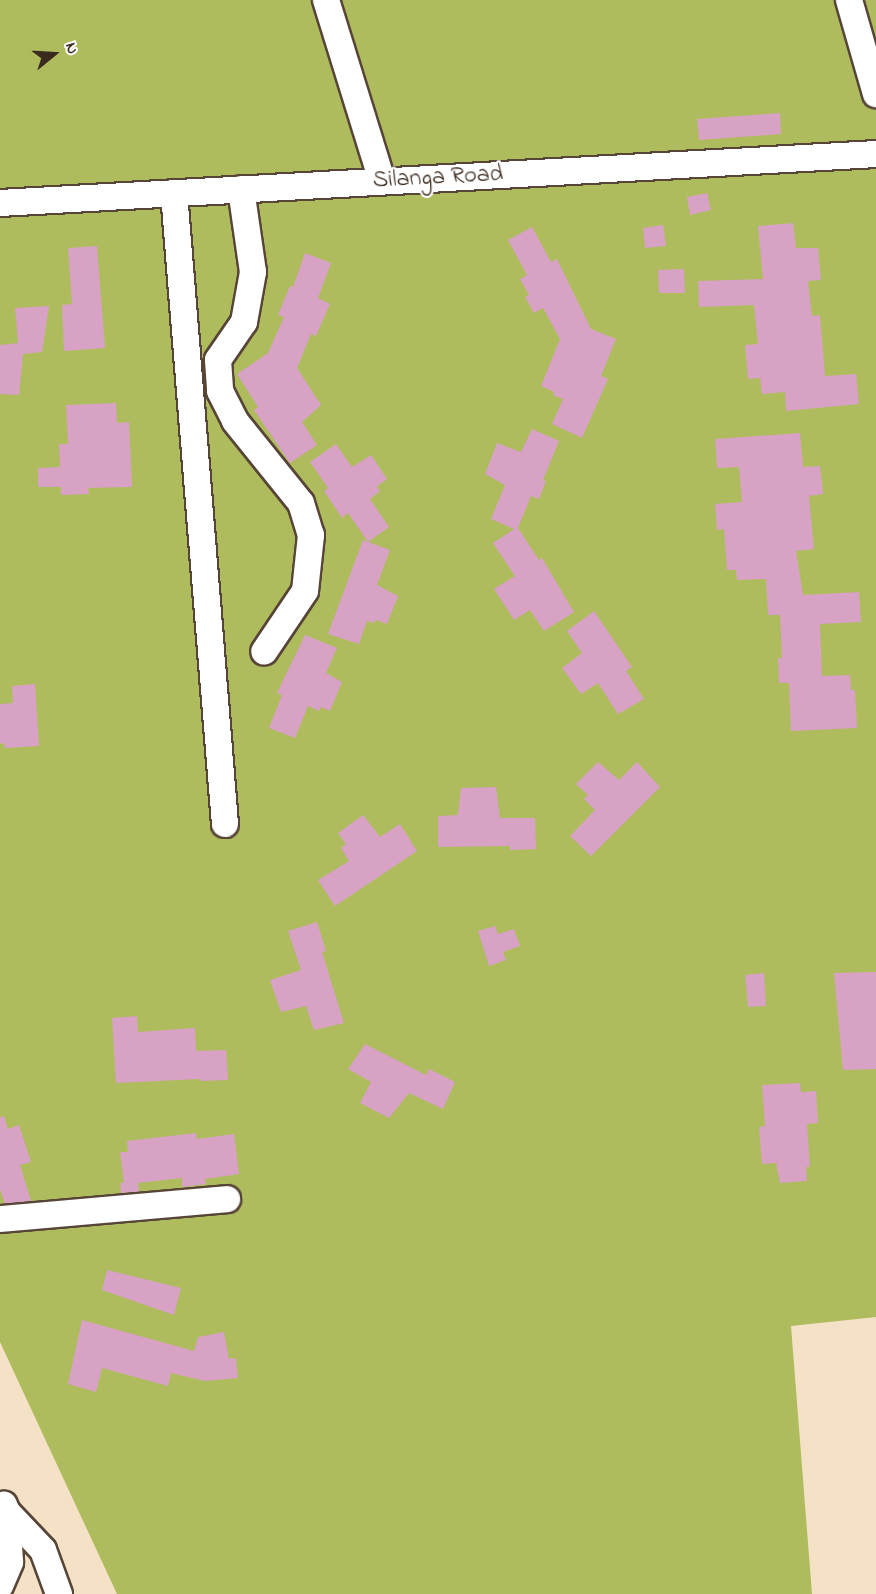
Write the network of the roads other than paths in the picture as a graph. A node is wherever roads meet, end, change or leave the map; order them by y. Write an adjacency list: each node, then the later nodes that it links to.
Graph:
1 (326, 0): 5 (street)
2 (849, 0): 3 (street)
3 (876, 94)
4 (876, 154): 5 (street, Silanga Road)
5 (382, 181): 6 (street, Silanga Road)
6 (241, 189): 7 (street, Silanga Road); 9 (street)
7 (174, 193): 8 (street, Silanga Road); 10 (street)
8 (0, 203)
9 (264, 652)
10 (225, 824)
11 (227, 1199): 12 (street)
12 (0, 1219)
13 (3, 1504): 14 (street); 15 (street)
14 (0, 1586)
15 (59, 1594)

